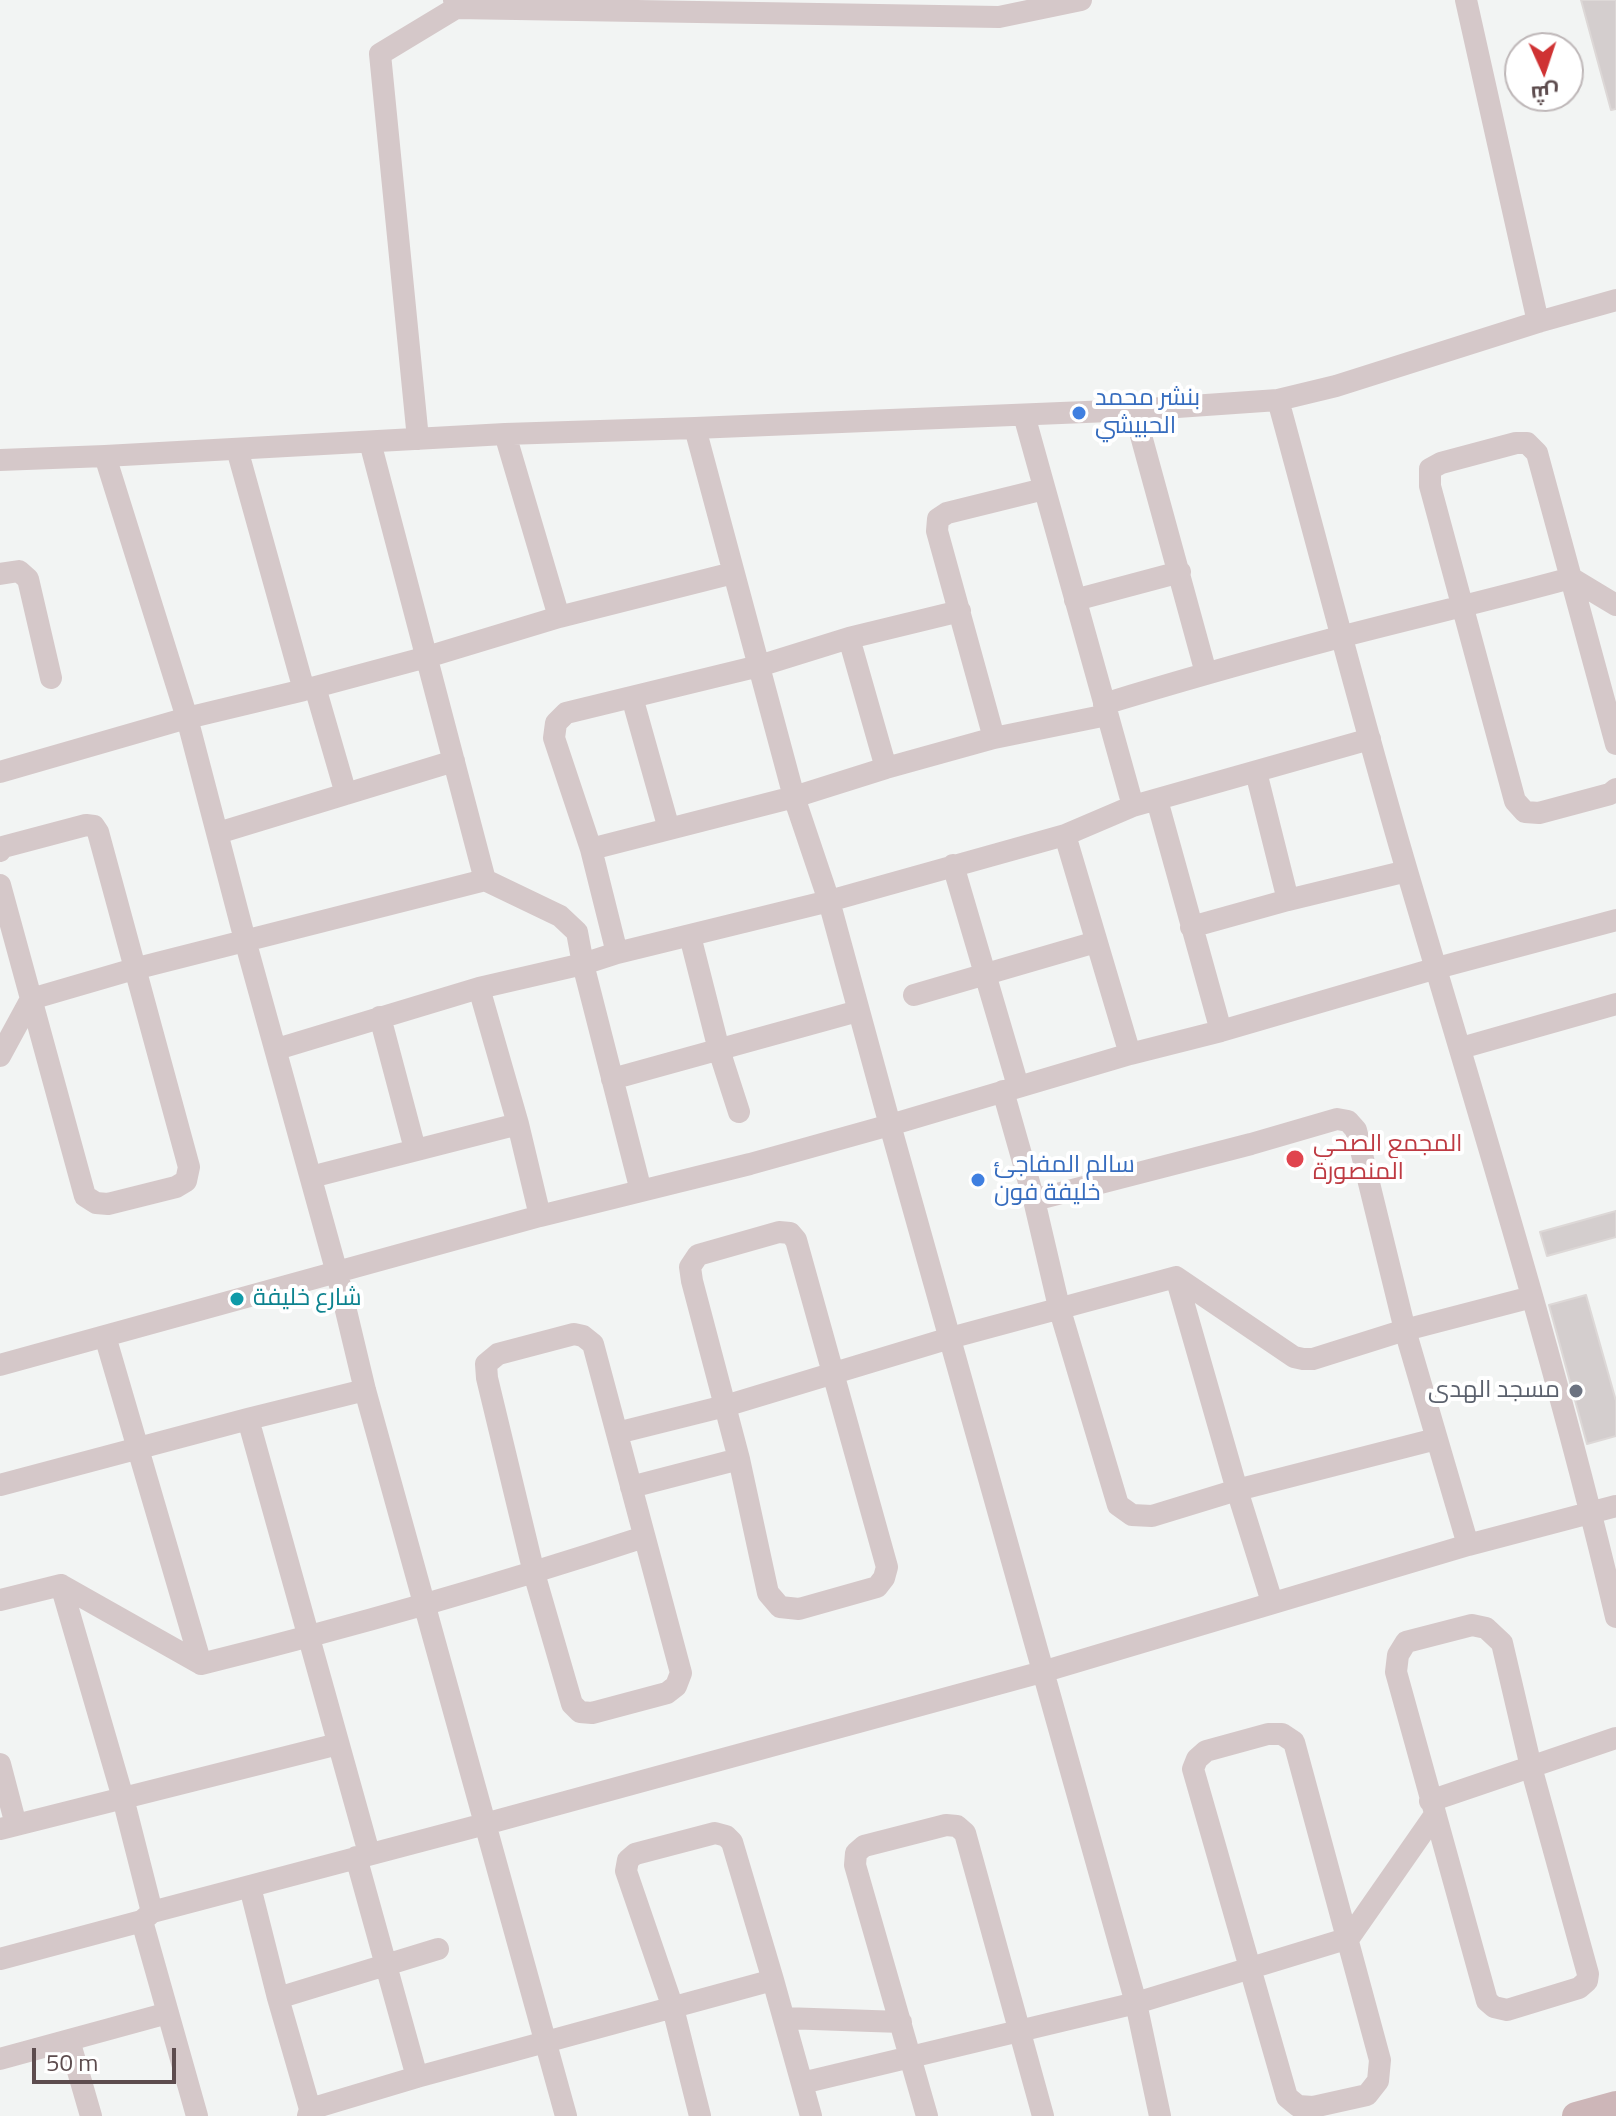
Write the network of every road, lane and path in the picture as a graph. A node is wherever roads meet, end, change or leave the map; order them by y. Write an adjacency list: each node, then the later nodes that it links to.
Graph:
1 (1081, 0): 3 (street)
2 (1466, 0): 5 (street)
3 (455, 4): 11 (street)
4 (1616, 300): 5 (street)
5 (1538, 322): 6 (street)
6 (1278, 400): 7 (street); 26 (street)
7 (1134, 410): 8 (street); 17 (street)
8 (1024, 415): 9 (street); 16 (street)
9 (695, 428): 10 (street); 18 (street)
10 (505, 434): 11 (street); 25 (street)
11 (418, 439): 12 (street)
12 (370, 442): 13 (street); 28 (street)
13 (237, 449): 14 (street); 32 (street)
14 (105, 456): 15 (street); 35 (street)
15 (0, 460)
16 (1044, 489): 21 (street); 24 (street)
17 (1180, 572): 21 (street); 30 (street)
18 (733, 573): 25 (street); 29 (street)
19 (0, 574): 31 (street)
20 (1571, 578): 22 (street); 23 (street); 23 (street); 38 (street)
21 (1075, 600): 34 (street)
22 (1616, 605)
23 (1463, 607): 26 (street); 43 (street)
24 (960, 611): 27 (street); 36 (street)
25 (559, 617): 28 (street)
26 (1342, 636): 30 (street); 37 (street)
27 (849, 638): 29 (street); 40 (street)
28 (427, 657): 32 (street); 39 (street)
29 (759, 666): 33 (street); 45 (street)
30 (1206, 673): 34 (street)
31 (51, 678)
32 (310, 688): 35 (street); 44 (street)
33 (632, 697): 48 (street); 51 (street)
34 (1106, 709): 36 (street); 47 (street)
35 (187, 718): 41 (street); 49 (street)
36 (994, 738): 40 (street)
37 (1370, 739): 42 (street); 54 (street)
38 (1616, 744)
39 (454, 761): 44 (street); 55 (street)
40 (886, 768): 45 (street)
41 (0, 772)
42 (1256, 772): 46 (street); 57 (street)
43 (1616, 789)
44 (346, 794): 49 (street)
45 (794, 797): 48 (street); 58 (street)
46 (1157, 800): 47 (street); 60 (street)
47 (1133, 806): 50 (street)
48 (669, 829): 51 (street)
49 (218, 833): 62 (street)
50 (1065, 835): 53 (street); 63 (street)
51 (591, 849): 64 (street)
52 (0, 851): 67 (street)
53 (953, 865): 58 (street); 68 (street)
54 (1407, 871): 57 (street); 66 (street)
55 (485, 880): 62 (street); 65 (street)
56 (0, 885): 71 (street)
57 (1288, 900): 60 (street)
58 (829, 901): 61 (street); 73 (street)
59 (1616, 920): 66 (street)
60 (1191, 927): 75 (street)
61 (690, 936): 64 (street); 78 (street)
62 (245, 940): 67 (street); 77 (street)
63 (1096, 942): 68 (street); 79 (street)
64 (617, 953): 65 (street)
65 (583, 964): 69 (street); 81 (street)
66 (1437, 968): 75 (street); 76 (street)
67 (134, 969): 71 (street); 71 (street)
68 (984, 974): 70 (street); 82 (street)
69 (479, 988): 74 (street); 84 (street)
70 (914, 995)
71 (31, 999): 80 (street)
72 (1616, 1004): 76 (street)
73 (858, 1011): 78 (street); 85 (street)
74 (380, 1017): 77 (street); 86 (street)
75 (1221, 1031): 79 (street)
76 (1461, 1048): 93 (street)
77 (277, 1049): 87 (street)
78 (719, 1050): 81 (street); 83 (street)
79 (1130, 1054): 82 (street)
80 (0, 1056)
81 (612, 1079): 88 (street)
82 (1010, 1089): 85 (street); 89 (street)
83 (739, 1112)
84 (518, 1124): 86 (street); 90 (street)
85 (890, 1125): 88 (street); 97 (street)
86 (415, 1149): 87 (street)
87 (311, 1177): 91 (street)
88 (641, 1191): 90 (street)
89 (1034, 1200): 94 (street); 95 (street)
90 (540, 1216): 91 (street)
91 (337, 1273): 96 (street); 100 (street)
92 (1176, 1277): 94 (street); 95 (street); 109 (street)
93 (1532, 1297): 95 (street); 111 (street)
94 (1059, 1307): 97 (street); 109 (street)
95 (1405, 1330): 104 (street)
96 (105, 1336): 98 (street); 105 (street)
97 (950, 1338): 99 (street); 122 (street)
98 (0, 1365)
99 (833, 1375): 101 (street); 101 (street); 106 (street)
100 (365, 1390): 102 (street); 118 (street)
101 (725, 1406): 103 (street); 106 (street)
102 (248, 1419): 105 (street); 120 (street)
103 (617, 1433): 108 (street); 114 (street)
104 (1436, 1439): 109 (street); 113 (street)
105 (138, 1448): 107 (street); 121 (street)
106 (739, 1459): 108 (street)
107 (0, 1485)
108 (631, 1487): 112 (street)
109 (1237, 1490): 117 (street)
110 (1616, 1506): 111 (street)
111 (1592, 1513): 113 (street); 119 (street)
112 (644, 1537): 114 (street); 114 (street)
113 (1468, 1545): 117 (street)
114 (534, 1573): 118 (street)
115 (61, 1585): 116 (street); 121 (street); 127 (street)
116 (0, 1600)
117 (1272, 1602): 122 (street)
118 (424, 1606): 120 (street); 129 (street)
119 (1616, 1617)
120 (309, 1637): 121 (street); 124 (street)
121 (201, 1664)
122 (1042, 1672): 129 (street); 141 (street)
123 (1616, 1738): 126 (street)
124 (338, 1744): 127 (street); 131 (street)
125 (0, 1764): 130 (street)
126 (1531, 1767): 128 (street); 128 (street); 128 (street)
127 (123, 1798): 130 (street); 133 (street)
128 (1432, 1808): 134 (street)
129 (485, 1824): 131 (street); 148 (street)
130 (8, 1827)
131 (363, 1855): 132 (street); 137 (street)
132 (250, 1887): 133 (street); 140 (street)
133 (147, 1916): 136 (street); 143 (street)
134 (1349, 1938): 138 (street); 138 (street); 138 (street)
135 (438, 1949): 137 (street)
136 (0, 1959)
137 (387, 1964): 140 (street); 151 (street)
138 (1249, 1969): 141 (street)
139 (773, 1980): 142 (street); 142 (street); 144 (street)
140 (278, 1998): 154 (street)
141 (1136, 2003): 146 (street); 162 (street)
142 (673, 2008): 148 (street); 158 (street)
143 (168, 2013): 147 (street); 156 (street)
144 (784, 2018): 145 (street); 152 (street)
145 (901, 2022): 146 (street); 149 (street)
146 (1019, 2030): 149 (street); 161 (street)
147 (69, 2040): 150 (street); 155 (street)
148 (546, 2043): 151 (street); 157 (street)
149 (910, 2056): 152 (street); 160 (street)
150 (0, 2059)
151 (417, 2077): 154 (street)
152 (802, 2083): 159 (street)
153 (1616, 2105): 163 (main road)
154 (309, 2112)
155 (91, 2116)
156 (197, 2116)
157 (566, 2116)
158 (700, 2116)
159 (811, 2116)
160 (927, 2116)
161 (1043, 2116)
162 (1160, 2116)
163 (1576, 2116)

